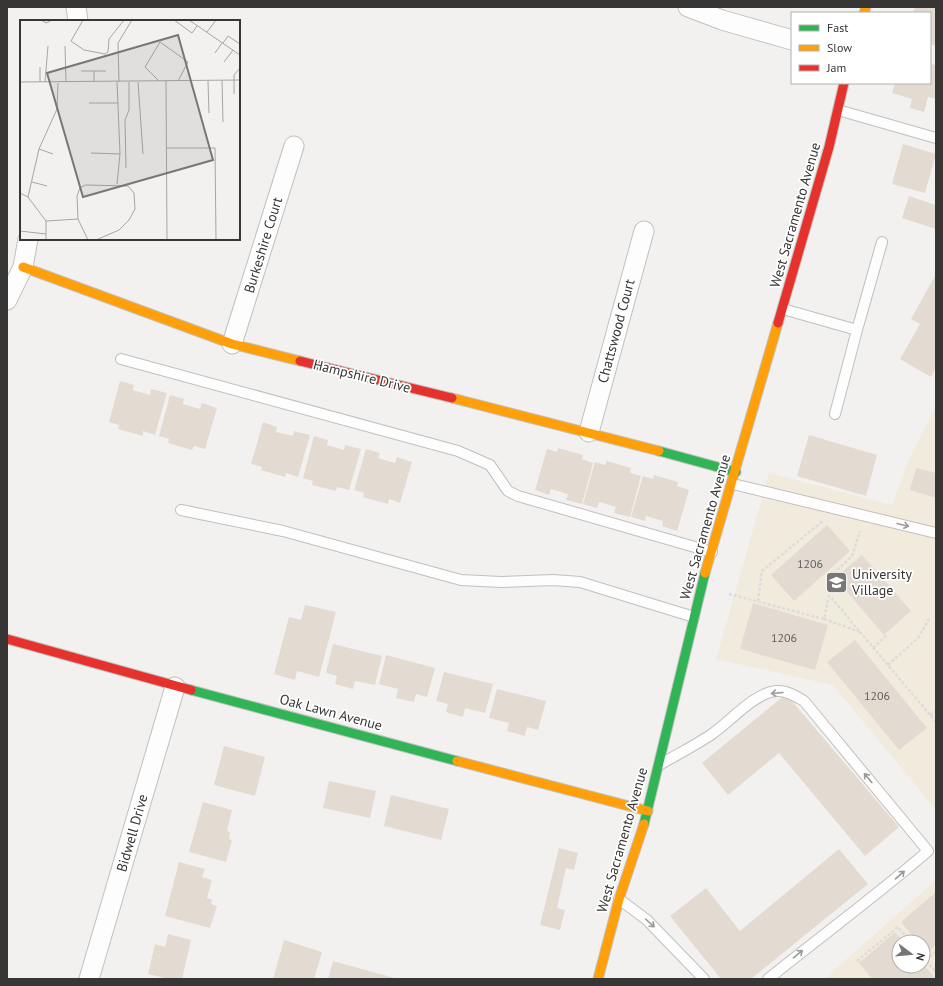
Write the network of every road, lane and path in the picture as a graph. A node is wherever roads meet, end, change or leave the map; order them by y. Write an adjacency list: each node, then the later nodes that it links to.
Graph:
1 (76, 7): 4 (street)
2 (688, 7): 3 (street)
3 (724, 14): 5 (street)
4 (78, 20)
5 (791, 40)
6 (844, 84): 7 (street, West Sacramento Avenue)
7 (838, 110): 8 (lane); 15 (street, West Sacramento Avenue)
8 (936, 138)
9 (294, 146): 17 (street, Burkeshire Court)
10 (644, 231): 20 (street, Chattswood Court)
11 (28, 240): 13 (street)
12 (882, 242): 16 (lane)
13 (23, 268): 14 (street); 17 (street, Hampshire Drive)
14 (7, 300)
15 (783, 309): 16 (lane); 21 (street, West Sacramento Avenue)
16 (857, 330): 19 (lane)
17 (232, 344): 20 (street, Hampshire Drive)
18 (121, 359): 27 (lane)
19 (834, 414)
20 (588, 432): 21 (street, Hampshire Drive)
21 (736, 472): 22 (street, West Sacramento Avenue)
22 (733, 484): 26 (lane, one-way to 26); 27 (street, West Sacramento Avenue)
23 (182, 510): 31 (lane)
24 (824, 520): 30 (path)
25 (853, 529): 29 (path)
26 (936, 533)
27 (712, 552): 31 (street, West Sacramento Avenue)
28 (729, 594): 30 (path)
29 (829, 595): 32 (path); 34 (path)
30 (758, 601): 32 (path)
31 (694, 617): 43 (street, West Sacramento Avenue)
32 (824, 619): 34 (path)
33 (929, 619): 38 (path)
34 (860, 632): 37 (path)
35 (887, 636): 37 (path)
36 (7, 639): 39 (street, Oak Lawn Avenue)
37 (873, 648): 38 (path)
38 (888, 665): 41 (path)
39 (175, 687): 44 (street, Oak Lawn Avenue); 48 (street, Bidwell Drive)
40 (936, 711): 41 (path)
41 (930, 715): 42 (path)
42 (936, 722)
43 (659, 765): 44 (street, West Sacramento Avenue); 51 (lane, one-way to 43)
44 (648, 811): 45 (street, West Sacramento Avenue)
45 (619, 899): 49 (street, West Sacramento Avenue); 50 (lane, one-way to 50)
46 (904, 934): 47 (path)
47 (857, 961)
48 (89, 979)
49 (598, 979)
50 (704, 979)
51 (768, 979)

